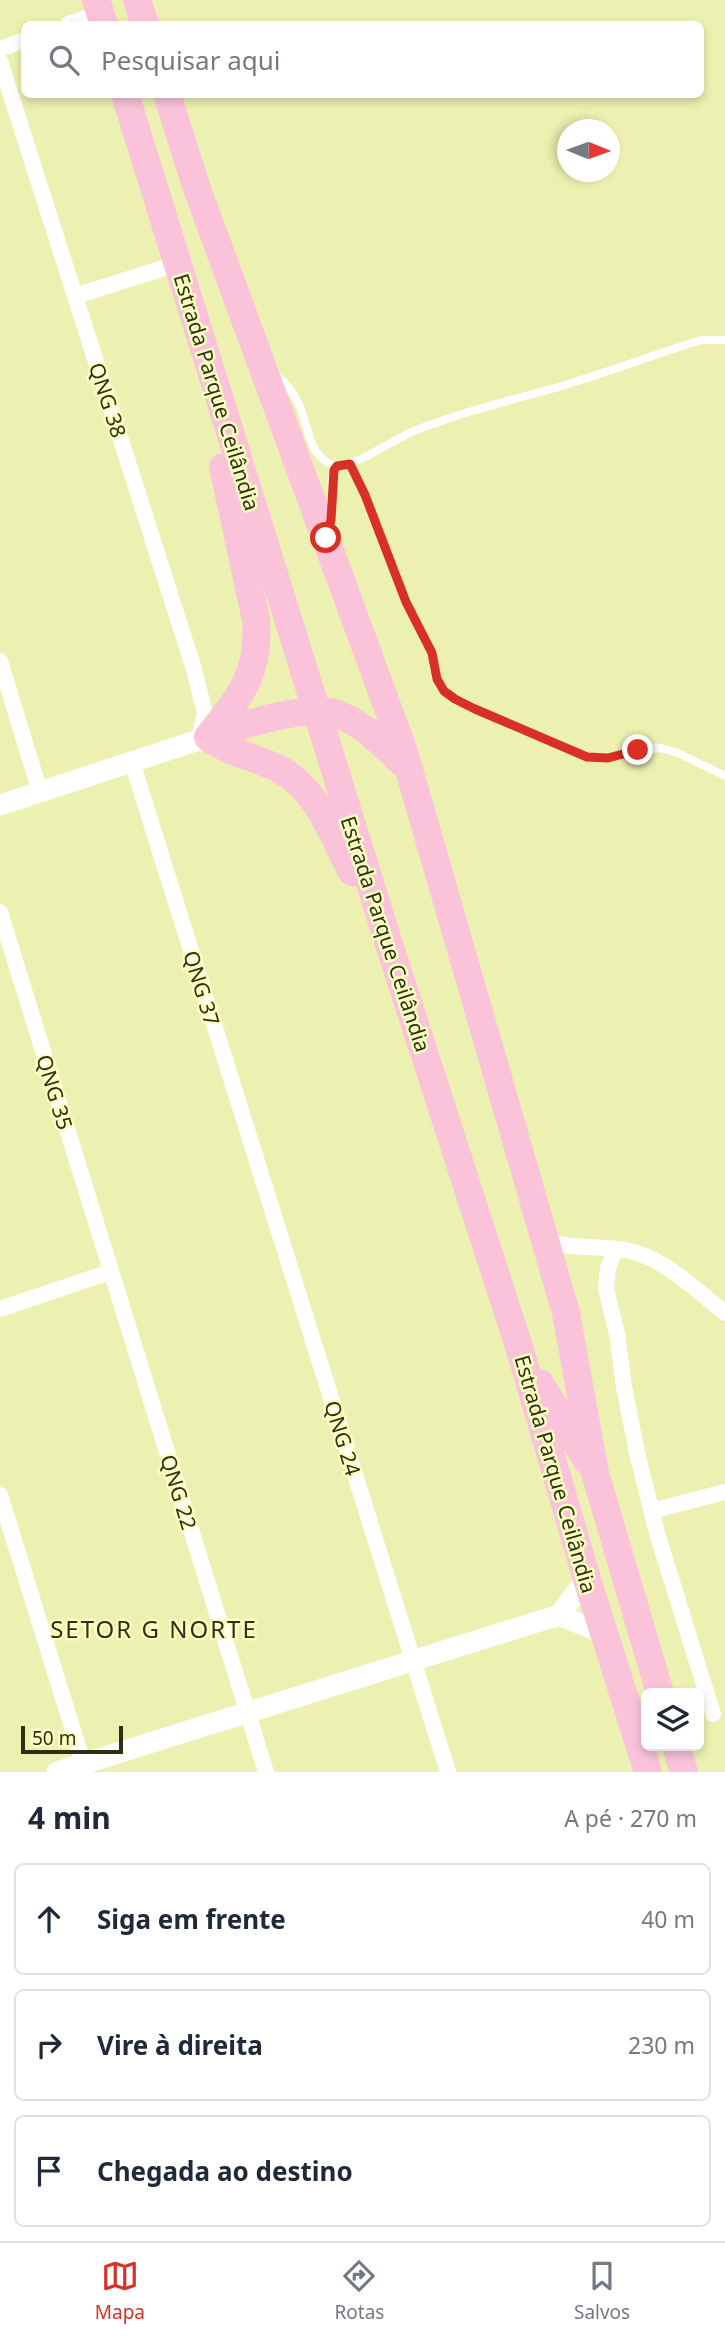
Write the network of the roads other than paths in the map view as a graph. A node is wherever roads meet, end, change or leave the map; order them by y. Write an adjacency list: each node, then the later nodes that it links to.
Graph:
1 (137, 0): 4 (highway)
2 (100, 12): 3 (street)
3 (76, 21)
4 (144, 21)
5 (21, 41): 6 (street)
6 (0, 49)
7 (0, 61): 11 (street, QNG 38)
8 (126, 98): 10 (highway, Estrada Parque Ceilândia)
9 (168, 98): 14 (highway, Estrada Parque Ceilândia)
10 (177, 264): 11 (street); 12 (highway, Estrada Parque Ceilândia)
11 (75, 296): 20 (street, QNG 38)
12 (190, 306): 19 (highway, Estrada Parque Ceilândia); 20 (highway)
13 (725, 340): 15 (lane)
14 (261, 362): 16 (lane); 17 (highway, Estrada Parque Ceilândia)
15 (350, 464): 16 (lane); 23 (lane)
16 (337, 466): 17 (lane)
17 (326, 538): 22 (highway, Estrada Parque Ceilândia)
18 (0, 661): 24 (street)
19 (315, 711): 20 (highway); 22 (highway); 27 (highway, Estrada Parque Ceilândia)
20 (203, 738): 21 (street); 27 (highway)
21 (132, 762): 24 (street); 28 (street, QNG 37)
22 (409, 769): 29 (highway, Estrada Parque Ceilândia)
23 (725, 776)
24 (40, 792): 25 (street)
25 (0, 805)
26 (0, 912): 31 (street, QNG 35)
27 (387, 942): 34 (highway, Estrada Parque Ceilândia)
28 (272, 1215): 42 (street, QNG 24)
29 (545, 1240): 30 (street); 35 (highway, Estrada Parque Ceilândia)
30 (616, 1249): 33 (street); 38 (street)
31 (110, 1272): 32 (street); 44 (street, QNG 22)
32 (0, 1308)
33 (725, 1312)
34 (520, 1350): 35 (highway); 39 (highway, Estrada Parque Ceilândia)
35 (595, 1474): 43 (highway, Estrada Parque Ceilândia)
36 (725, 1492): 38 (street)
37 (0, 1495): 47 (street)
38 (651, 1511): 45 (street)
39 (587, 1578): 40 (street); 41 (highway, Estrada Parque Ceilândia)
40 (559, 1615): 41 (street); 42 (street)
41 (605, 1634): 51 (highway, Estrada Parque Ceilândia)
42 (413, 1661): 44 (street); 50 (street, QNG 24)
43 (659, 1688)
44 (247, 1713): 47 (street); 49 (street, QNG 22)
45 (712, 1716)
46 (678, 1751): 52 (highway)
47 (85, 1768): 48 (street)
48 (57, 1772)
49 (266, 1772)
50 (447, 1772)
51 (648, 1772)
52 (684, 1772)

